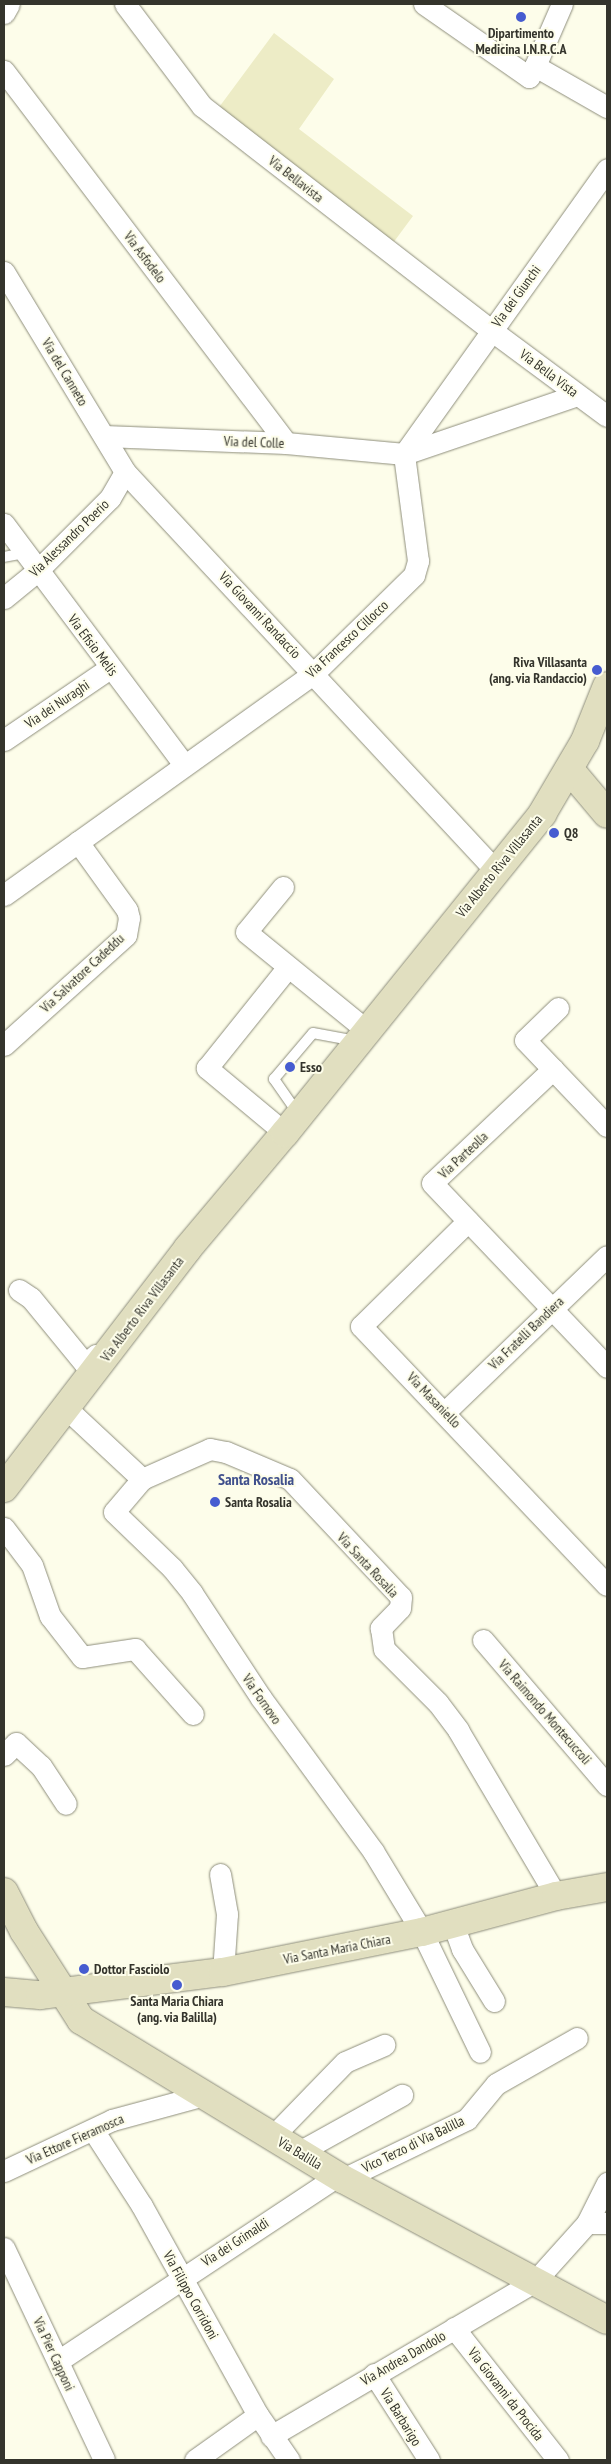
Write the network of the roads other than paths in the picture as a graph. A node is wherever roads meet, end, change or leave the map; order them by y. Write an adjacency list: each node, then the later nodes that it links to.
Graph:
1 (9, 4): 5 (street)
2 (125, 4): 11 (street, Via Bellavista)
3 (424, 4): 6 (street)
4 (562, 4): 6 (street)
5 (4, 13)
6 (535, 66): 8 (street)
7 (4, 71): 17 (street, Via Asfodelo)
8 (607, 107)
9 (607, 169): 11 (street, Via dei Giunchi)
10 (4, 272): 15 (street, Via del Canneto)
11 (491, 330): 12 (street, Via Bella Vista); 14 (street, Via dei Giunchi)
12 (577, 394): 13 (street, Via Bella Vista); 16 (street)
13 (607, 416)
14 (425, 424): 16 (street); 18 (street, Via dei Giunchi)
15 (104, 436): 17 (street, Via del Colle); 19 (street, Via del Canneto)
16 (437, 442): 18 (street)
17 (286, 443): 18 (street, Via del Colle)
18 (404, 454): 26 (street, Via Francesco Cillocco)
19 (125, 472): 23 (street, Via Alessandro Poerio); 26 (street, Via Giovanni Randaccio)
20 (4, 524): 21 (street, Via Efisio Melis)
21 (24, 554): 22 (lane); 23 (street, Via Efisio Melis)
22 (4, 557)
23 (37, 571): 24 (street, Via Alessandro Poerio); 25 (street, Via Efisio Melis)
24 (4, 598)
25 (110, 668): 28 (street, Via dei Nuraghi); 29 (street, Via Efisio Melis)
26 (314, 673): 29 (street, Via Francesco Cillocco); 33 (street, Via Giovanni Randaccio)
27 (607, 686): 30 (street, Via Alberto Riva Villasanta)
28 (4, 740)
29 (184, 765): 32 (street, Via Francesco Cillocco)
30 (570, 770): 31 (street); 33 (street, Via Alberto Riva Villasanta)
31 (607, 814)
32 (78, 842): 35 (street, Via Francesco Cillocco); 39 (street, Via Salvatore Cadeddu)
33 (495, 870): 38 (street, Via Alberto Riva Villasanta)
34 (282, 887): 36 (street)
35 (4, 895)
36 (288, 967): 38 (street); 41 (street)
37 (558, 1008): 40 (street)
38 (361, 1036): 41 (street, Via Alberto Riva Villasanta); 41 (lane)
39 (4, 1045)
40 (553, 1069): 42 (street); 43 (street, Via Parteolla)
41 (292, 1124): 47 (street, Via Alberto Riva Villasanta)
42 (607, 1126)
43 (468, 1221): 46 (street, Via Parteolla); 50 (street, Via Masaniello)
44 (607, 1256): 46 (street, Via Fratelli Bandiera)
45 (19, 1290): 47 (street)
46 (551, 1309): 48 (street, Via Parteolla); 50 (street, Via Fratelli Bandiera)
47 (102, 1362): 49 (street, Via Alberto Riva Villasanta)
48 (607, 1367)
49 (67, 1408): 51 (street); 52 (street, Via Alberto Riva Villasanta)
50 (446, 1411): 54 (street, Via Masaniello)
51 (142, 1478): 63 (street, Via Santa Rosalia); 65 (street, Via Fornovo)
52 (5, 1483)
53 (4, 1528): 56 (street)
54 (607, 1585)
55 (483, 1640): 58 (street, Via Raimondo Montecuccoli)
56 (194, 1714)
57 (4, 1756): 59 (street)
58 (607, 1785)
59 (66, 1804)
60 (220, 1874): 66 (street)
61 (607, 1886): 63 (street, Via Santa Maria Chiara)
62 (4, 1892): 68 (street, Via Balilla)
63 (556, 1896): 64 (street, Via Santa Maria Chiara)
64 (452, 1924): 65 (street, Via Santa Maria Chiara); 69 (street)
65 (422, 1932): 66 (street, Via Santa Maria Chiara); 72 (street)
66 (223, 1972): 68 (street, Via Santa Maria Chiara)
67 (4, 1992): 68 (street)
68 (63, 1992): 73 (street, Via Balilla)
69 (494, 2002)
70 (576, 2038): 79 (street, Vico Terzo di Via Balilla)
71 (384, 2045): 76 (street)
72 (480, 2052)
73 (204, 2095): 75 (street, Via Ettore Fieramosca); 76 (street, Via Balilla)
74 (402, 2095): 77 (street)
75 (93, 2130): 78 (street, Via Ettore Fieramosca); 83 (street, Via Filippo Corridoni)
76 (273, 2136): 77 (street, Via Balilla)
77 (299, 2152): 79 (street, Via Balilla)
78 (4, 2171)
79 (340, 2177): 83 (street, Via dei Grimaldi); 84 (street, Via Balilla)
80 (607, 2183): 81 (street, Via Andrea Dandolo)
81 (597, 2223): 84 (street, Via Andrea Dandolo)
82 (4, 2248): 87 (street, Via Pier Capponi)
83 (180, 2277): 87 (street, Via dei Grimaldi); 89 (street, Via Filippo Corridoni)
84 (535, 2281): 85 (street, Via Balilla); 86 (street, Via Andrea Dandolo)
85 (607, 2320)
86 (454, 2328): 88 (street, Via Andrea Dandolo); 95 (street, Via Giovanni da Procida)
87 (58, 2361): 91 (street, Via Pier Capponi)
88 (374, 2374): 90 (street, Via Andrea Dandolo); 94 (street, Via Barbarigo)
89 (258, 2415): 90 (street, Via Filippo Corridoni); 92 (street)
90 (271, 2436): 93 (street, Via Filippo Corridoni)
91 (104, 2460)
92 (194, 2460)
93 (289, 2460)
94 (429, 2460)
95 (558, 2460)

